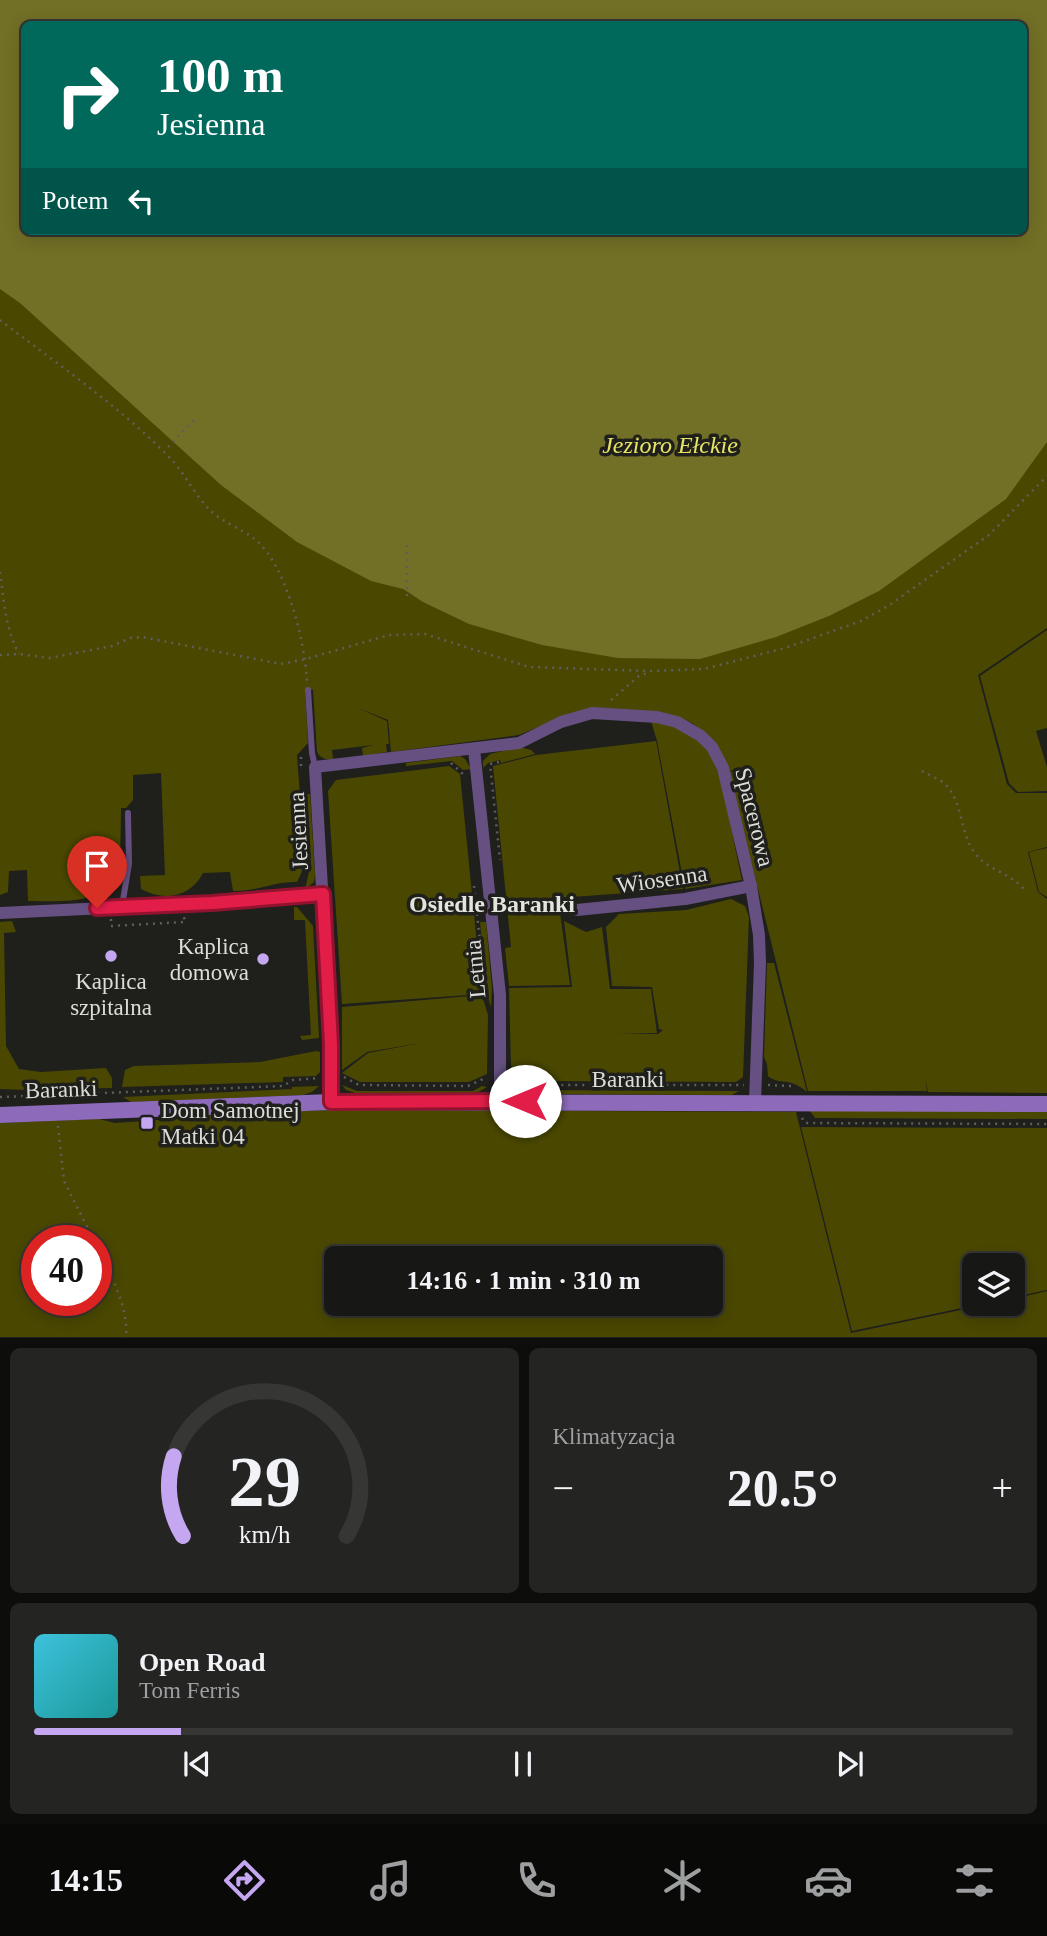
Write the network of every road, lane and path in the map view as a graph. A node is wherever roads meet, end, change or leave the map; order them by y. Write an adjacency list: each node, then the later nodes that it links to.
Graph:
1 (0, 320): 10 (path)
2 (197, 417): 3 (path)
3 (168, 447)
4 (1047, 476): 11 (path)
5 (407, 542): 7 (path)
6 (0, 572): 8 (path)
7 (407, 596)
8 (19, 654): 9 (path); 10 (path)
9 (0, 655)
10 (306, 659): 11 (path); 12 (path)
11 (650, 671): 13 (path)
12 (308, 690): 16 (lane)
13 (592, 713): 14 (street, Spacerowa); 21 (street, Spacerowa)
14 (474, 749): 16 (street, Spacerowa); 28 (street, Letnia)
15 (451, 762): 18 (path)
16 (315, 767): 23 (street, Jesienna)
17 (922, 771): 22 (path)
18 (465, 787)
19 (128, 813): 24 (lane)
20 (474, 883): 27 (path)
21 (751, 886): 25 (street, Wiosenna); 30 (street, Spacerowa)
22 (1026, 892)
23 (323, 894): 24 (street); 29 (street, Jesienna)
24 (122, 906): 26 (street)
25 (578, 910)
26 (0, 913)
27 (488, 1004)
28 (500, 1101): 29 (street, Baranki); 30 (street, Baranki)
29 (331, 1102): 33 (street, Baranki)
30 (755, 1102): 31 (street, Baranki)
31 (801, 1103): 32 (street, Baranki); 35 (path)
32 (1047, 1104)
33 (56, 1112): 34 (street, Baranki); 36 (path)
34 (0, 1115)
35 (1047, 1124)
36 (86, 1225)
37 (112, 1279): 38 (path)
38 (126, 1338)

